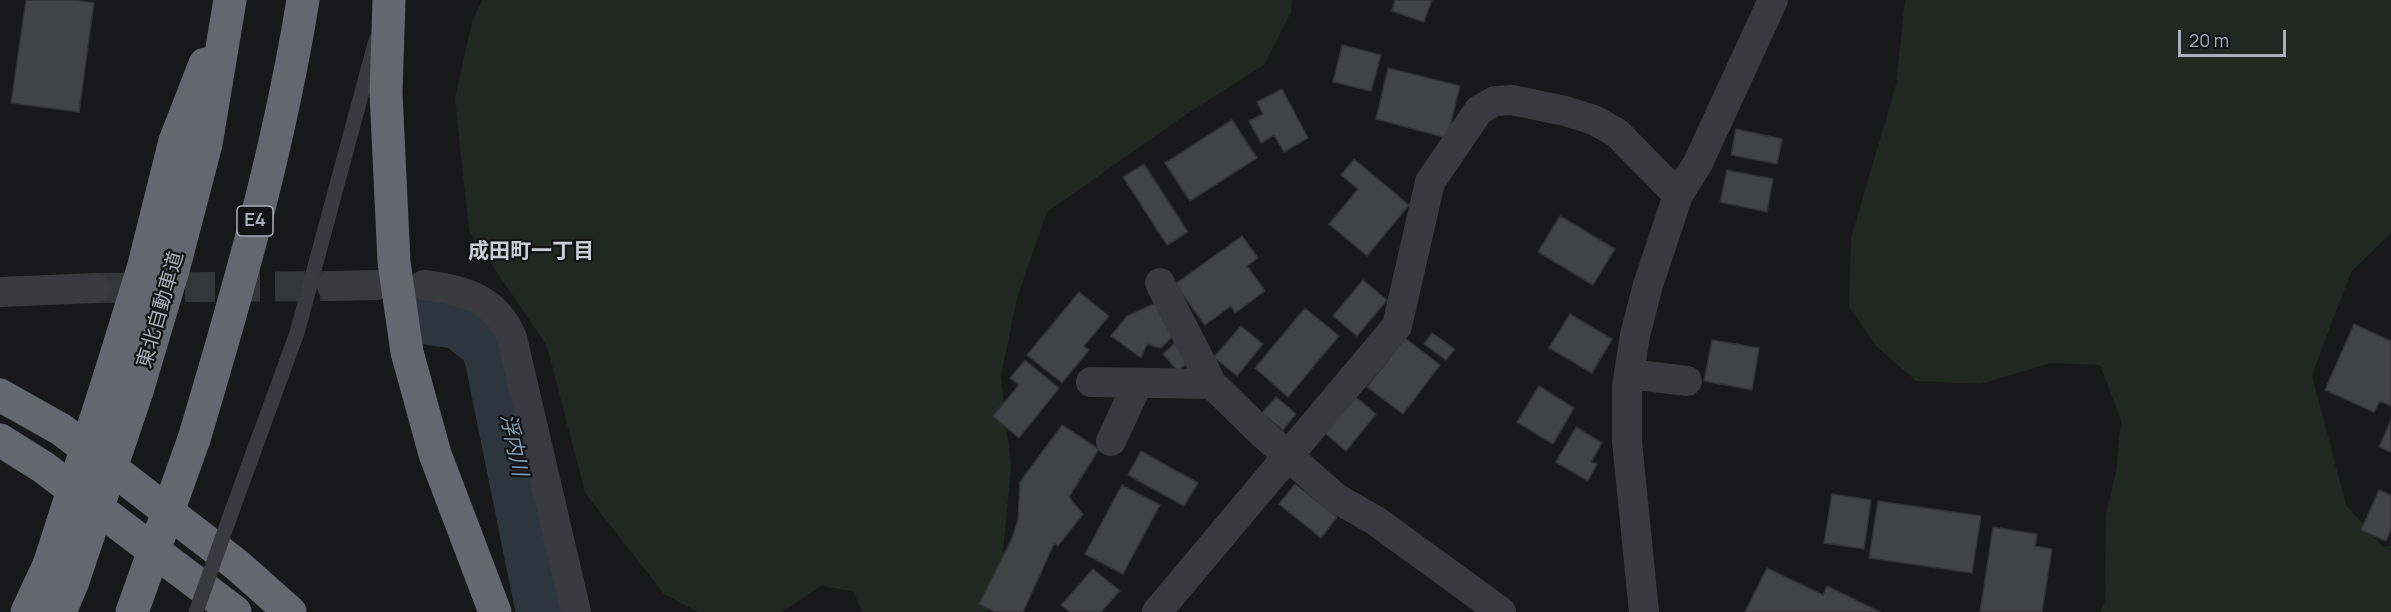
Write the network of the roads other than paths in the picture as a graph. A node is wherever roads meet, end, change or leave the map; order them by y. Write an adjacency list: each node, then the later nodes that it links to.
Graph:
1 (228, 0): 21 (highway, 東北自動車道, bridge)
2 (303, 0): 24 (highway, E4, bridge)
3 (388, 0): 25 (lane, bridge); 28 (highway)
4 (1773, 0): 5 (street)
5 (1678, 195): 12 (street); 20 (street)
6 (1160, 283): 16 (street)
7 (377, 285): 9 (street)
8 (424, 285): 29 (street)
9 (332, 286)
10 (95, 288): 11 (street)
11 (0, 292)
12 (1629, 374): 13 (street); 32 (street)
13 (1687, 381)
14 (1091, 382): 15 (street)
15 (1138, 383): 16 (street); 19 (street)
16 (1212, 384): 20 (street)
17 (0, 395): 27 (highway)
18 (0, 440): 26 (highway)
19 (1111, 441)
20 (1289, 456): 30 (street); 31 (street)
21 (61, 573): 22 (highway); 23 (highway, 東北自動車道)
22 (27, 612)
23 (60, 612)
24 (132, 612)
25 (196, 612)
26 (235, 612)
27 (290, 612)
28 (495, 612)
29 (576, 612)
30 (1157, 612)
31 (1501, 612)
32 (1644, 612)

